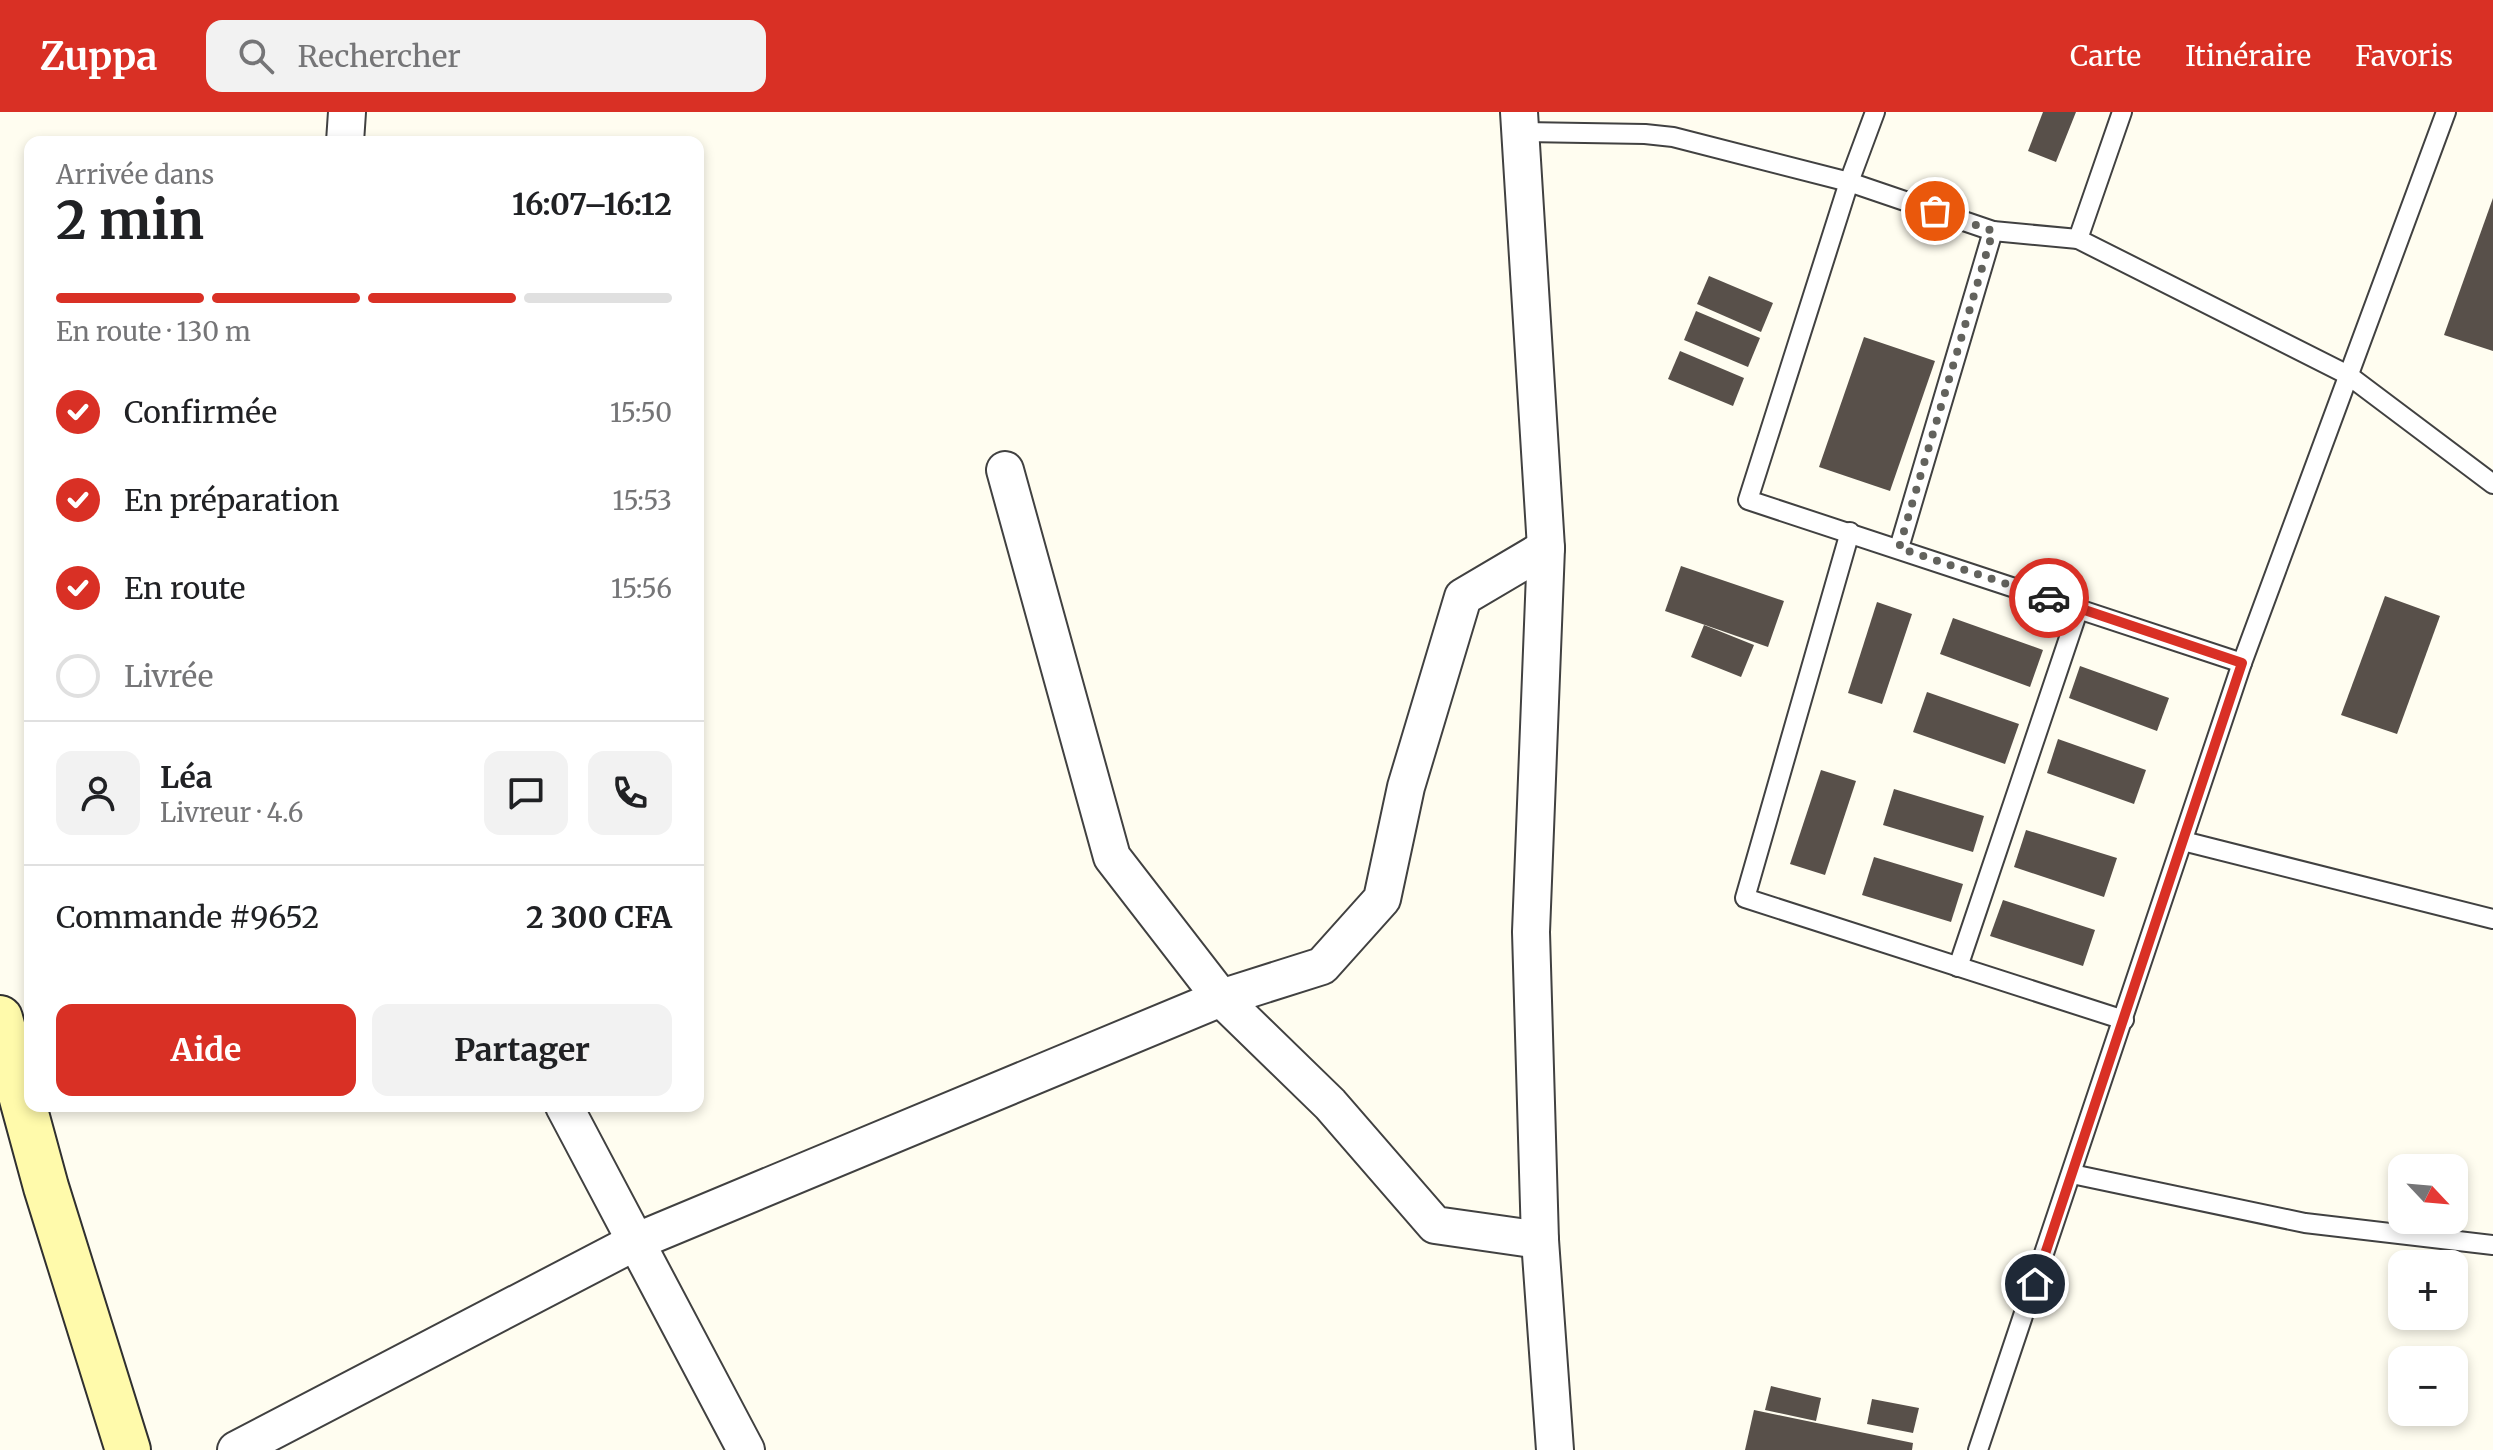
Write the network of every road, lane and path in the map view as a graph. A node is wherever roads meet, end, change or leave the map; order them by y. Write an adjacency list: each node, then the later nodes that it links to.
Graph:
1 (347, 112): 6 (street)
2 (1875, 112): 7 (lane)
3 (2122, 112): 9 (lane)
4 (2446, 112): 10 (lane)
5 (1519, 122): 7 (lane); 14 (street)
6 (345, 136)
7 (1849, 182): 8 (lane); 13 (lane)
8 (1993, 231): 9 (lane); 15 (lane)
9 (2078, 239): 10 (lane)
10 (2348, 375): 12 (lane); 17 (lane)
11 (1005, 470): 21 (street)
12 (2493, 484)
13 (1850, 532): 15 (lane); 20 (lane)
14 (1546, 548): 21 (street); 28 (street)
15 (1899, 548): 16 (lane)
16 (2079, 608): 17 (lane); 20 (lane)
17 (2242, 663): 18 (lane)
18 (2183, 841): 19 (lane); 23 (lane)
19 (2493, 919)
20 (1958, 967): 23 (lane)
21 (1221, 998): 28 (street); 29 (street)
22 (0, 1018): 24 (street)
23 (2124, 1020): 27 (lane)
24 (24, 1106)
25 (26, 1112): 31 (street)
26 (567, 1112): 29 (street)
27 (2072, 1174): 30 (lane); 35 (lane)
28 (1540, 1240): 34 (street)
29 (635, 1242): 32 (street); 33 (street)
30 (2493, 1245)
31 (128, 1450)
32 (236, 1450)
33 (746, 1450)
34 (1555, 1450)
35 (1978, 1450)

